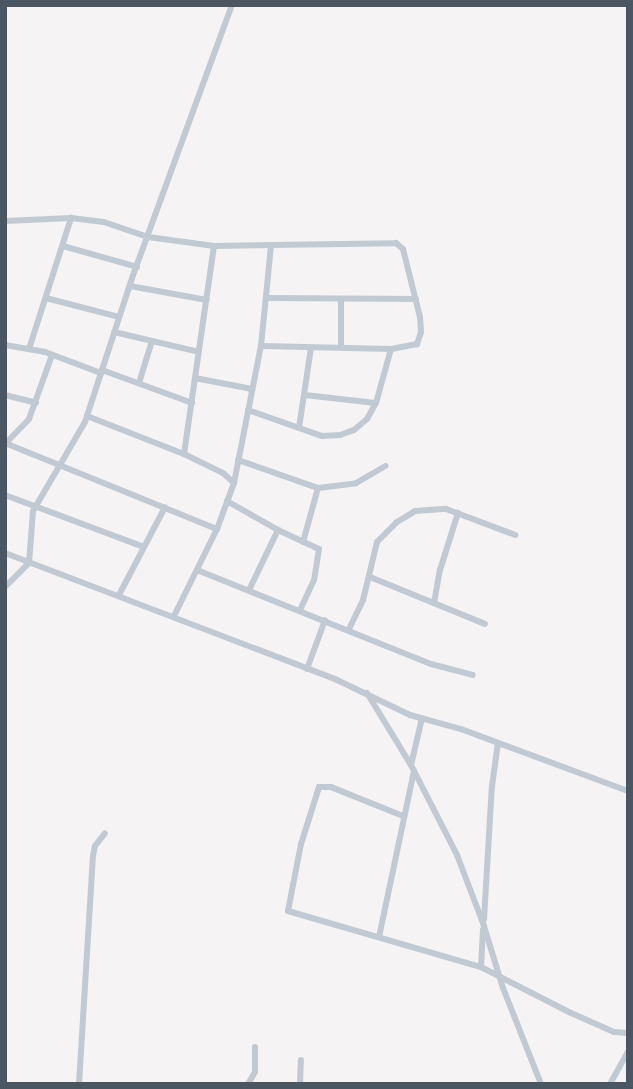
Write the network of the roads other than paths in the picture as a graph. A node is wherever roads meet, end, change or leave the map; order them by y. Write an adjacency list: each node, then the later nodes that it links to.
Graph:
1 (232, 5): 4 (street)
2 (72, 218): 3 (street); 4 (street); 6 (street)
3 (5, 221)
4 (148, 237): 7 (street); 8 (street)
5 (271, 245): 7 (street); 11 (street); 13 (street)
6 (63, 246): 8 (street); 10 (street)
7 (214, 246): 14 (street)
8 (137, 267): 9 (street)
9 (130, 286): 14 (street); 15 (street)
10 (46, 298): 15 (street); 22 (street)
11 (266, 298): 12 (street); 19 (street)
12 (341, 299): 13 (street); 20 (street)
13 (416, 299): 23 (street)
14 (207, 300): 24 (street)
15 (119, 317): 16 (street)
16 (114, 332): 17 (street); 26 (street)
17 (151, 344): 24 (street); 28 (street)
18 (5, 345): 22 (street)
19 (261, 346): 21 (street); 29 (street)
20 (341, 347): 21 (street); 23 (street)
21 (311, 348): 31 (street)
22 (29, 349): 25 (street)
23 (391, 349): 32 (street)
24 (199, 352): 27 (street)
25 (52, 355): 26 (street); 33 (street)
26 (101, 372): 28 (street); 36 (street)
27 (195, 379): 29 (street); 34 (street)
28 (139, 383): 34 (street)
29 (252, 389): 35 (street)
30 (5, 395): 33 (street)
31 (304, 395): 32 (street); 37 (street)
32 (376, 402): 37 (street)
33 (36, 403): 38 (street)
34 (192, 403): 39 (street)
35 (248, 410): 37 (street); 40 (street)
36 (87, 416): 39 (street); 41 (street)
37 (299, 428)
38 (6, 443): 41 (street)
39 (184, 453): 43 (street)
40 (239, 460): 43 (street); 44 (street)
41 (60, 464): 47 (street); 48 (street)
42 (386, 466): 44 (street)
43 (234, 482): 46 (street)
44 (318, 488): 53 (street)
45 (5, 495): 47 (street)
46 (227, 501): 50 (street); 51 (street)
47 (35, 507): 54 (street); 56 (street)
48 (165, 507): 50 (street); 54 (street)
49 (458, 513): 52 (street); 58 (street); 62 (street)
50 (217, 528): 57 (street)
51 (278, 530): 53 (street); 60 (street)
52 (515, 535)
53 (303, 542): 63 (street)
54 (144, 547): 61 (street)
55 (5, 554): 56 (street)
56 (29, 563): 59 (street); 61 (street)
57 (197, 570): 60 (street); 64 (street)
58 (370, 577): 62 (street); 67 (street)
59 (5, 587)
60 (249, 590): 63 (street)
61 (119, 595): 64 (street)
62 (434, 603): 66 (street)
63 (300, 610): 65 (street)
64 (174, 616): 68 (street)
65 (325, 620): 67 (street); 68 (street)
66 (485, 624)
67 (348, 629): 69 (street)
68 (307, 669): 70 (street)
69 (473, 675)
70 (367, 693): 71 (street); 73 (street)
71 (422, 718): 72 (street); 73 (street)
72 (498, 743): 74 (street); 77 (street)
73 (413, 768): 75 (street); 77 (street)
74 (628, 791)
75 (403, 816): 78 (street); 78 (street)
76 (105, 833): 85 (street)
77 (483, 923): 79 (street); 80 (street)
78 (379, 937): 79 (street)
79 (481, 967): 80 (street)
80 (499, 975): 81 (street); 88 (street)
81 (628, 1033)
82 (254, 1047): 86 (street)
83 (628, 1052): 89 (street)
84 (301, 1060): 87 (street)
85 (79, 1084)
86 (248, 1084)
87 (300, 1084)
88 (541, 1084)
89 (610, 1084)

